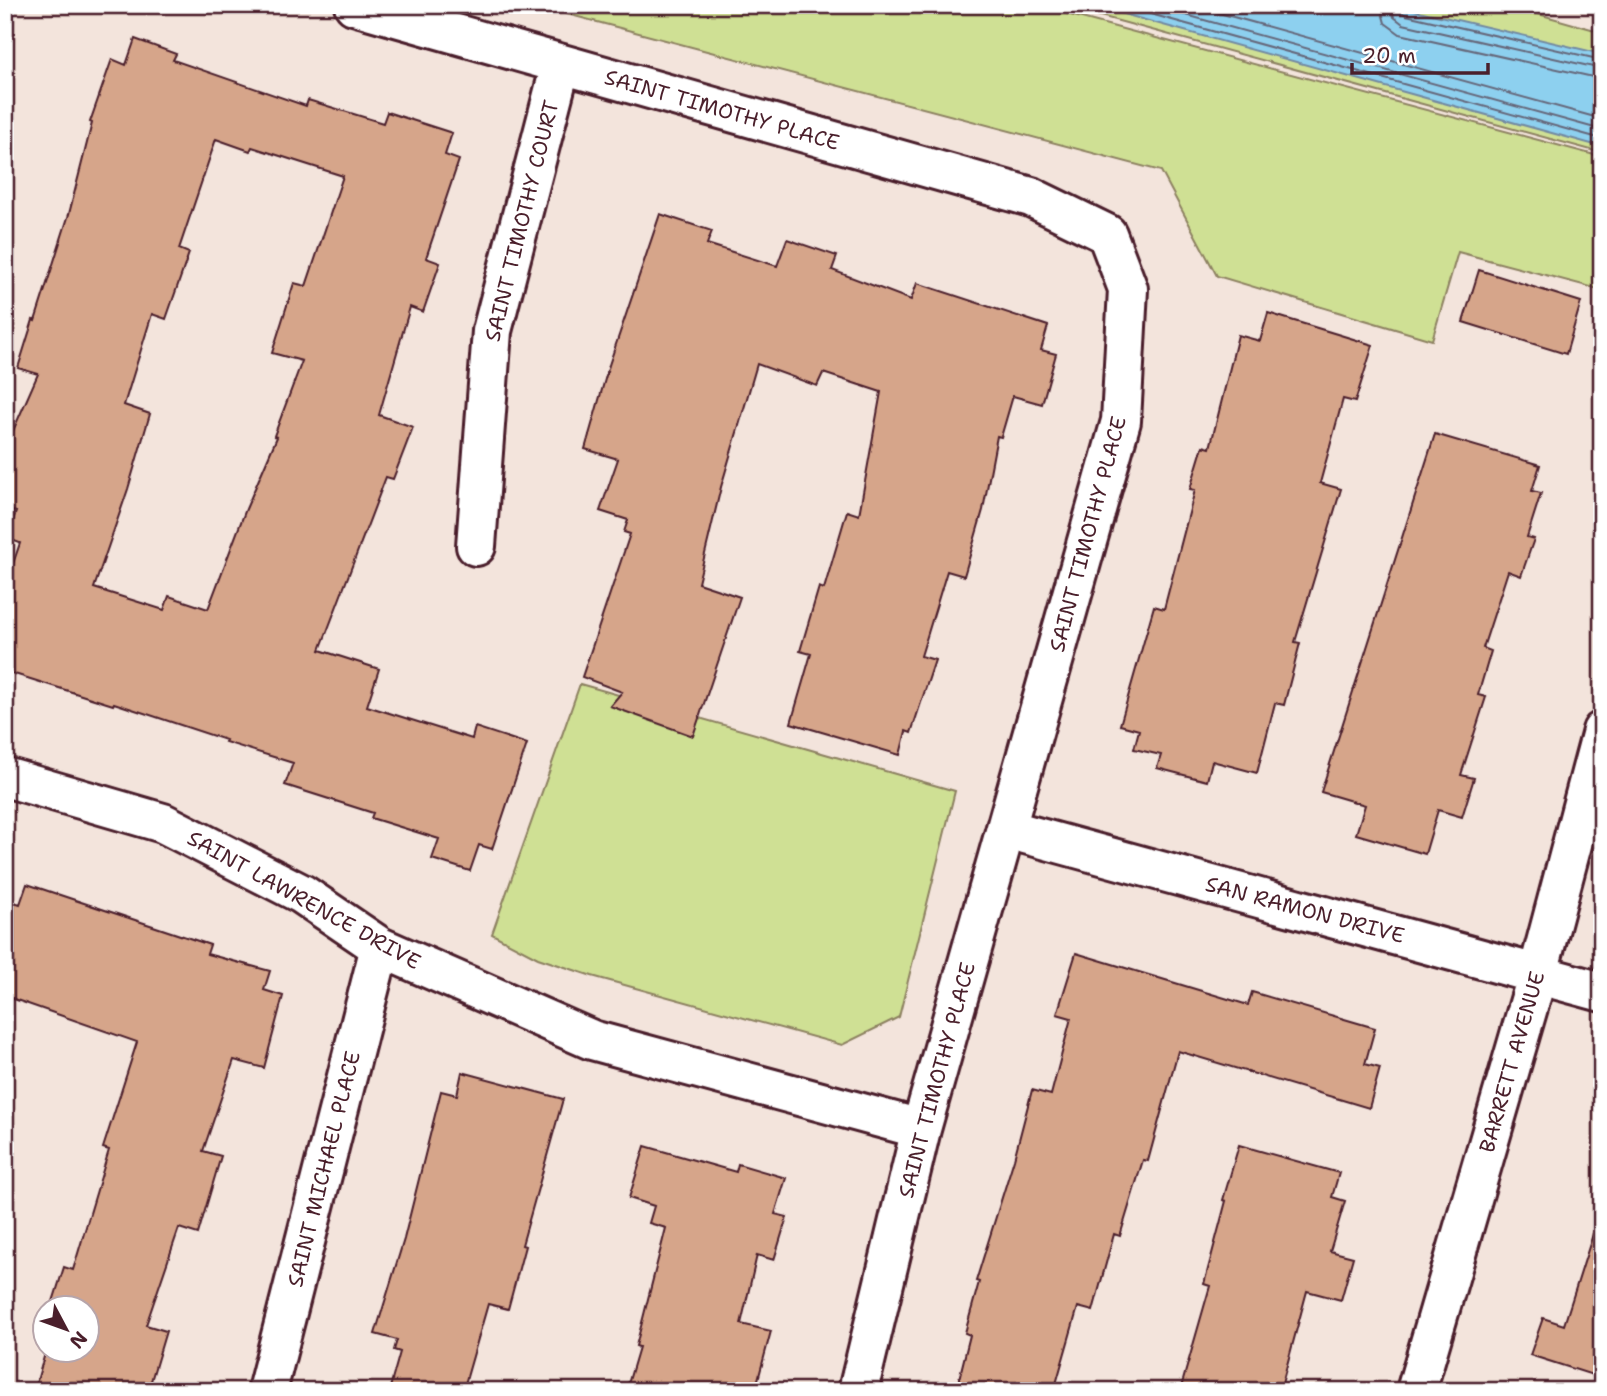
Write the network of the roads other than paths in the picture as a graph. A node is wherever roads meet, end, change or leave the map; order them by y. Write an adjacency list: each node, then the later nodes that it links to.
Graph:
1 (354, 5): 2 (street, SAINT TIMOTHY PLACE)
2 (561, 64): 3 (street, SAINT TIMOTHY COURT); 6 (street, SAINT TIMOTHY PLACE)
3 (476, 546)
4 (1602, 731): 8 (street, BARRETT AVENUE)
5 (5, 778): 7 (street, SAINT LAWRENCE DRIVE)
6 (1007, 830): 8 (street, SAN RAMON DRIVE); 10 (street, SAINT TIMOTHY PLACE)
7 (380, 947): 10 (street, SAINT LAWRENCE DRIVE); 11 (street, SAINT MICHAEL PLACE)
8 (1538, 973): 9 (street, SAN RAMON DRIVE); 13 (street, BARRETT AVENUE)
9 (1602, 992)
10 (921, 1129): 12 (street, SAINT TIMOTHY PLACE)
11 (267, 1391)
12 (858, 1391)
13 (1416, 1391)

